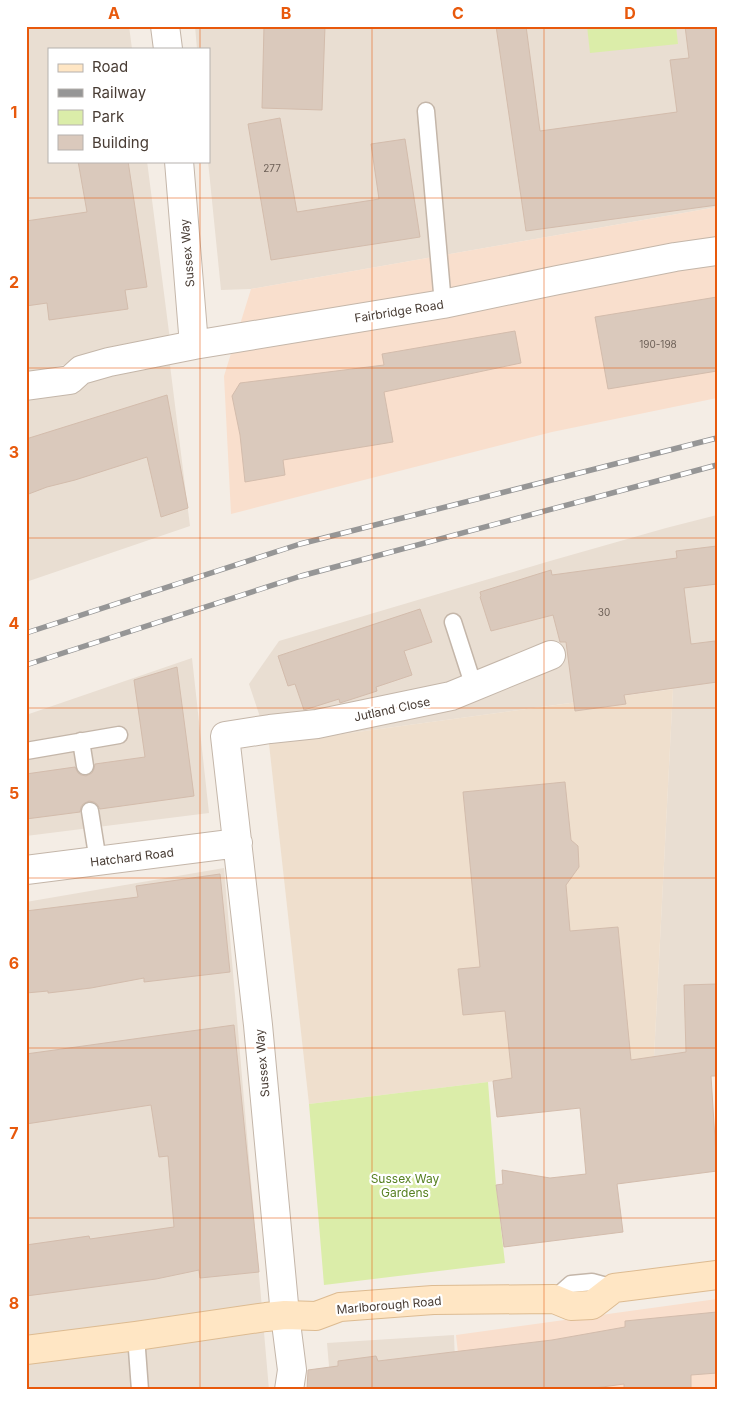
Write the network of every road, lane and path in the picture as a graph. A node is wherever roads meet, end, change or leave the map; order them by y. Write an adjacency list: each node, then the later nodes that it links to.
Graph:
1 (165, 26): 2 (street)
2 (168, 48)
3 (426, 111): 6 (lane)
4 (179, 162): 7 (street, Sussex Way)
5 (717, 251): 6 (street, Fairbridge Road)
6 (443, 304): 7 (street, Fairbridge Road)
7 (194, 344): 8 (street, Fairbridge Road)
8 (50, 378)
9 (453, 622): 11 (lane)
10 (551, 656): 11 (street, Jutland Close)
11 (474, 687): 13 (street, Jutland Close)
12 (119, 735): 14 (lane)
13 (225, 736): 18 (street, Sussex Way)
14 (81, 741): 15 (lane); 16 (lane)
15 (26, 751)
16 (85, 766)
17 (90, 811): 19 (lane)
18 (238, 843): 19 (street, Hatchard Road); 22 (street, Sussex Way)
19 (98, 861): 20 (street, Hatchard Road)
20 (26, 870)
21 (717, 1275): 22 (street, Marlborough Road)
22 (285, 1315): 23 (street, Marlborough Road); 26 (street, Sussex Way)
23 (136, 1336): 24 (street, Marlborough Road); 25 (lane)
24 (26, 1350)
25 (140, 1390)
26 (289, 1390)

